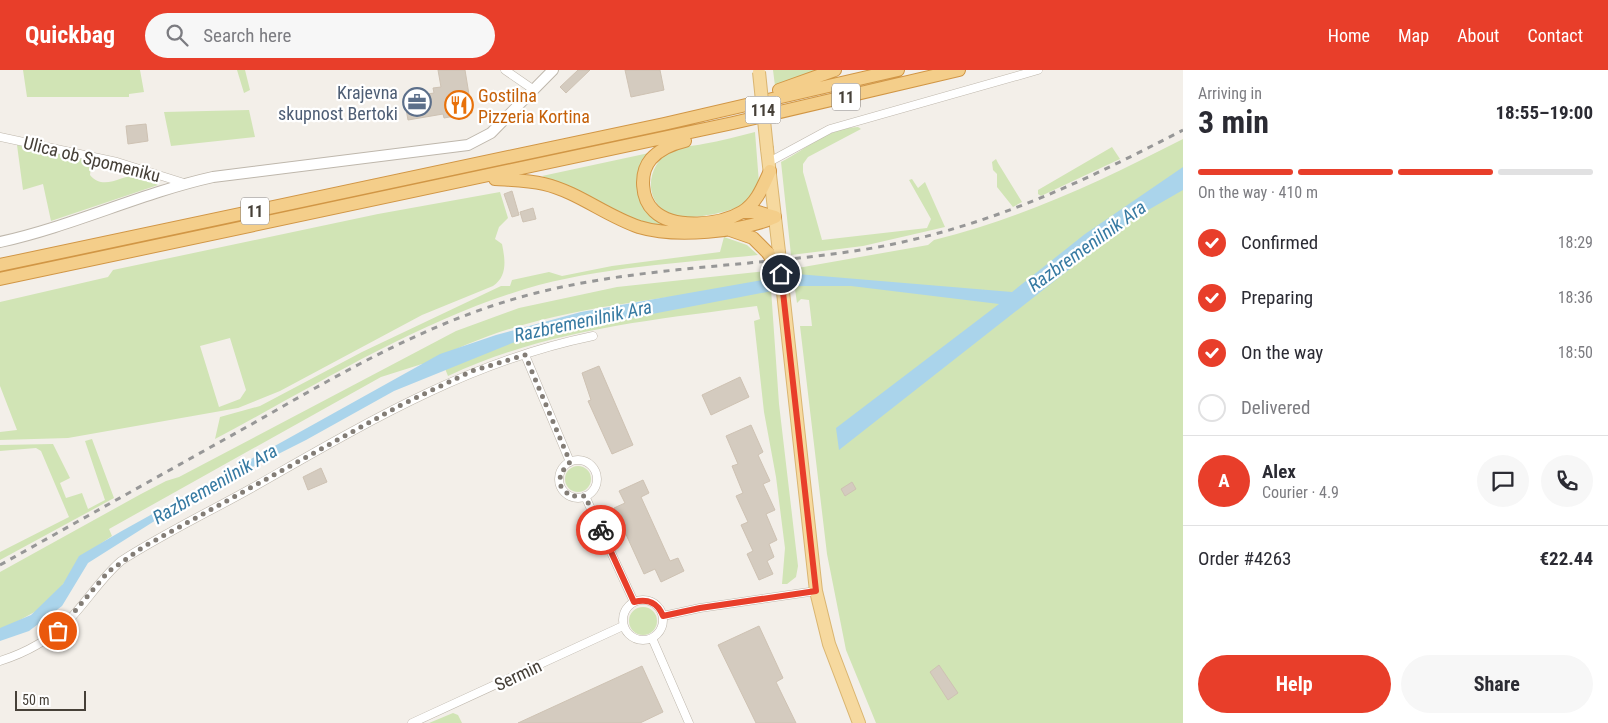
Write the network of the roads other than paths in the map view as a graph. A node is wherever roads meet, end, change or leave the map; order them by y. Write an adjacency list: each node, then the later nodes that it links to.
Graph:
1 (505, 70): 8 (street)
2 (553, 70): 8 (street)
3 (835, 70): 9 (highway)
4 (898, 70): 9 (highway, 11)
5 (959, 70): 10 (highway, 11)
6 (1038, 70): 12 (street)
7 (759, 71): 12 (main road, 114, bridge)
8 (534, 90): 14 (street)
9 (707, 114): 20 (highway, 11)
10 (733, 123): 13 (highway, 11); 15 (highway)
11 (0, 137): 14 (street, Ulica ob Spomeniku)
12 (769, 161): 15 (highway); 16 (main road, 114)
13 (474, 178): 17 (highway); 22 (highway, 11)
14 (184, 183): 18 (street)
15 (742, 212): 16 (highway)
16 (775, 217): 17 (highway); 19 (main road, 114)
17 (725, 229): 19 (highway)
18 (0, 242)
19 (774, 253): 21 (highway, bridge)
20 (0, 265)
21 (781, 274): 27 (main road)
22 (0, 279)
23 (593, 336): 24 (street)
24 (525, 355): 25 (street); 32 (street)
25 (570, 462): 26 (street); 26 (street)
26 (585, 496): 28 (street)
27 (816, 591): 29 (street); 35 (main road)
28 (634, 602): 29 (street); 30 (street)
29 (663, 616): 31 (street)
30 (623, 626): 31 (street); 33 (street, Sermin)
31 (652, 638): 34 (street)
32 (0, 661)
33 (412, 723)
34 (689, 723)
35 (859, 723)

